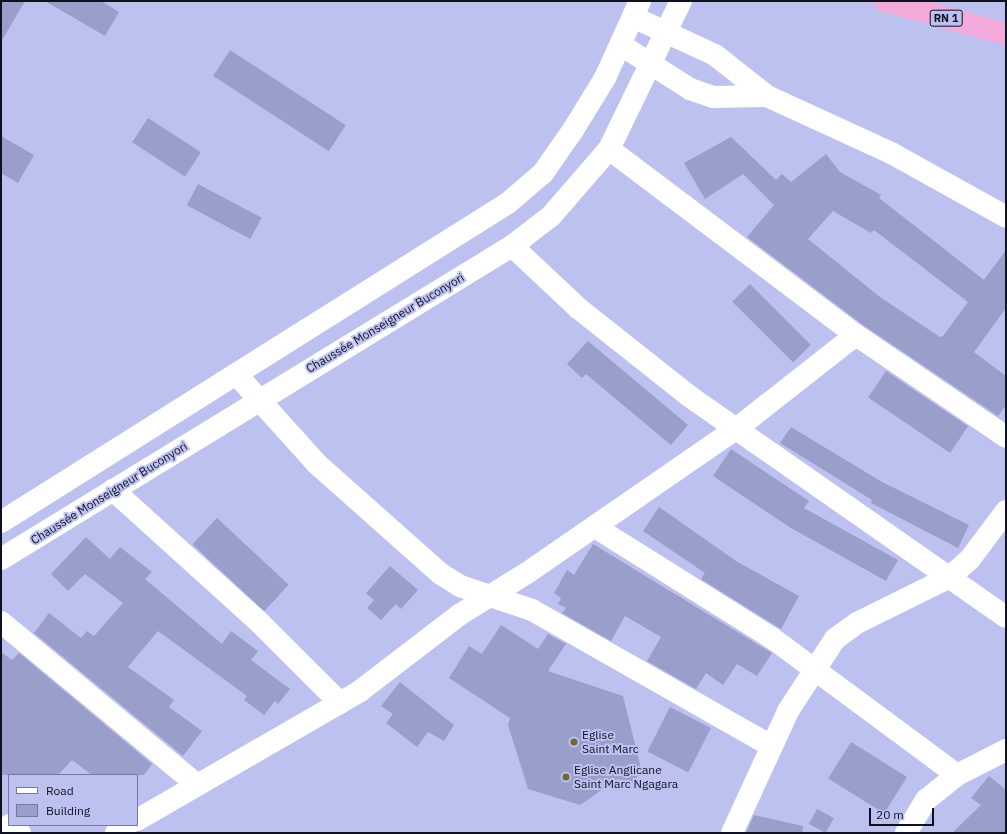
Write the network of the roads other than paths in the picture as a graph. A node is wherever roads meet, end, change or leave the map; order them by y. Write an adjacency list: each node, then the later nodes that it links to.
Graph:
1 (681, 1): 4 (street, Chaussée Monseigneur Buconyori)
2 (885, 1): 5 (highway, RN 1)
3 (637, 9): 4 (street); 6 (street)
4 (668, 30): 7 (street, Chaussée Monseigneur Buconyori); 8 (street)
5 (1006, 34)
6 (621, 45): 7 (street); 13 (street)
7 (650, 66): 8 (street); 9 (street, Chaussée Monseigneur Buconyori)
8 (767, 96): 10 (street)
9 (609, 149): 11 (street, Chaussée Monseigneur Buconyori); 12 (street)
10 (1006, 217)
11 (512, 246): 14 (street, Chaussée Monseigneur Buconyori); 15 (street)
12 (856, 335): 15 (street); 16 (street)
13 (236, 374): 14 (street); 19 (street)
14 (258, 402): 17 (street, Chaussée Monseigneur Buconyori); 23 (street)
15 (736, 430): 20 (street); 22 (street)
16 (1006, 437)
17 (113, 490): 21 (street, Chaussée Monseigneur Buconyori); 27 (street)
18 (1006, 511): 22 (street)
19 (1, 522)
20 (595, 527): 23 (street); 26 (street)
21 (1, 559)
22 (950, 577): 24 (street); 26 (street)
23 (489, 597): 27 (street); 28 (street)
24 (1006, 617)
25 (1, 622): 31 (street)
26 (813, 667): 28 (street); 30 (street)
27 (340, 703): 31 (street)
28 (771, 746): 37 (street)
29 (1003, 755): 30 (street)
30 (957, 775): 38 (street)
31 (195, 783): 32 (street)
32 (138, 819)
33 (12, 826): 35 (street)
34 (126, 826): 36 (street)
35 (20, 833)
36 (116, 833)
37 (732, 833)
38 (906, 833)

